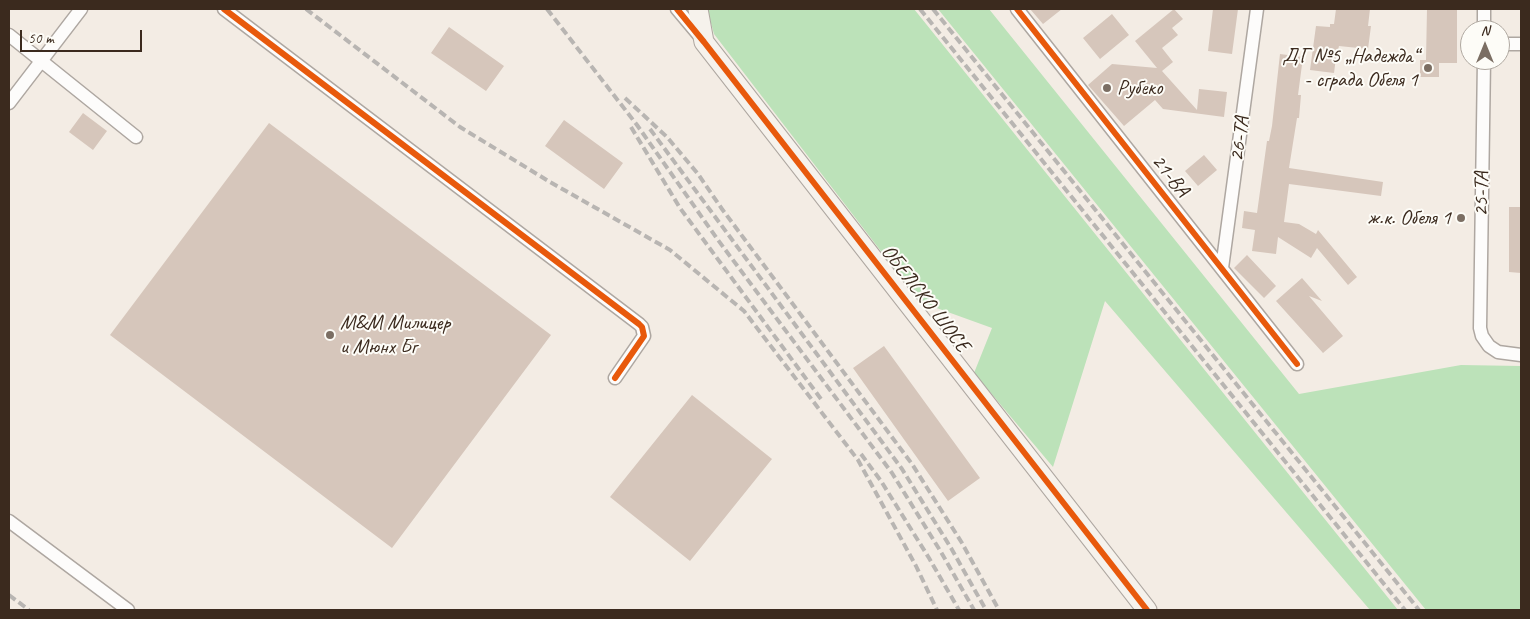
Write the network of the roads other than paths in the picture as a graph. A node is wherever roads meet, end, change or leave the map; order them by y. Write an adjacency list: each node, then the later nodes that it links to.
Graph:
1 (81, 9): 9 (street)
2 (224, 9): 16 (street)
3 (677, 9): 8 (street, ОБЕЛСКО ШОСЕ)
4 (698, 9): 8 (street)
5 (1017, 9): 13 (street, 21-ВА)
6 (1257, 9): 13 (street, 26-ТА)
7 (9, 35): 9 (street)
8 (704, 42): 19 (street, ОБЕЛСКО ШОСЕ)
9 (42, 61): 11 (street); 12 (street)
10 (1484, 70): 14 (street, 25-ТА)
11 (9, 103)
12 (136, 137)
13 (1222, 268): 15 (street, 21-ВА)
14 (1521, 355)
15 (1298, 364)
16 (615, 378)
17 (9, 521): 18 (street)
18 (128, 610)
19 (1147, 610)

